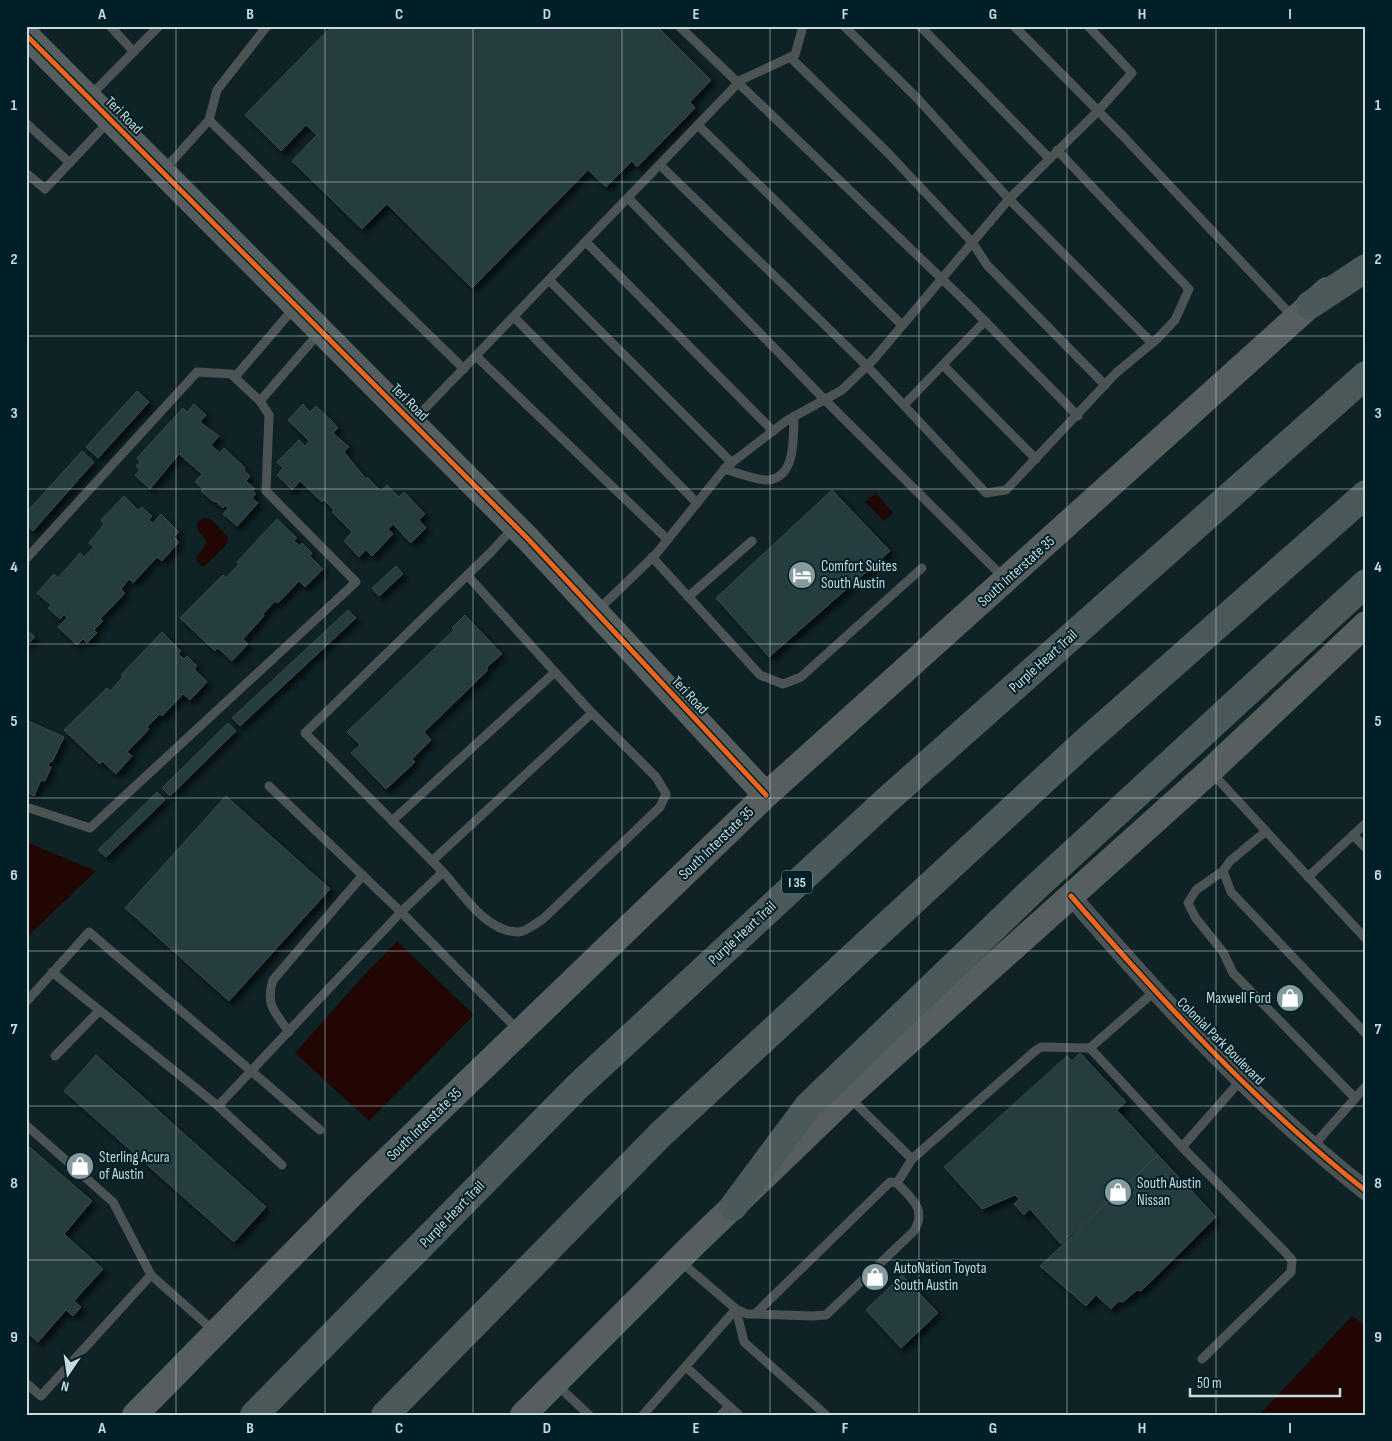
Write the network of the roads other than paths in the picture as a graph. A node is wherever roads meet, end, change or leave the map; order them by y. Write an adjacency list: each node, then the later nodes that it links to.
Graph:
1 (110, 26): 11 (lane)
2 (159, 26): 11 (lane)
3 (267, 26): 17 (lane)
4 (679, 26): 13 (lane)
5 (803, 26): 12 (lane)
6 (844, 26): 27 (lane)
7 (920, 26): 21 (lane)
8 (1014, 26): 15 (lane)
9 (1088, 26): 15 (lane)
10 (26, 35): 14 (main road, Teri Road)
11 (134, 52): 14 (lane)
12 (790, 57): 13 (lane); 29 (lane)
13 (738, 84): 19 (lane); 32 (lane)
14 (88, 98): 16 (main road, Teri Road)
15 (1098, 111): 20 (lane); 35 (lane)
16 (110, 120): 22 (lane); 24 (main road, Teri Road)
17 (209, 120): 24 (lane); 44 (lane)
18 (26, 123): 22 (lane)
19 (698, 125): 23 (lane); 38 (lane)
20 (1057, 150): 21 (lane); 40 (lane)
21 (1049, 158): 27 (lane)
22 (70, 163): 25 (lane)
23 (660, 165): 26 (lane); 43 (lane)
24 (162, 172): 34 (main road, Teri Road)
25 (26, 173)
26 (628, 198): 28 (lane); 48 (lane)
27 (1009, 199): 29 (lane); 40 (lane)
28 (586, 242): 33 (lane); 54 (lane)
29 (972, 242): 32 (lane); 47 (lane)
30 (1366, 256): 35 (main road, South Interstate 35)
31 (1366, 268): 35 (highway)
32 (941, 279): 37 (lane); 38 (lane)
33 (549, 280): 36 (lane); 56 (lane)
34 (296, 306): 39 (main road, Teri Road); 46 (lane)
35 (1302, 312): 67 (main road, South Interstate 35)
36 (514, 317): 41 (lane); 59 (lane)
37 (985, 321): 42 (lane); 52 (lane)
38 (902, 325): 43 (lane)
39 (321, 331): 49 (lane); 53 (main road, Teri Road)
40 (1152, 343): 47 (lane)
41 (476, 356): 44 (lane); 61 (lane)
42 (943, 365): 50 (lane); 55 (lane)
43 (866, 366): 48 (lane); 50 (lane)
44 (464, 369): 53 (lane)
45 (1366, 375): 126 (highway, Purple Heart Trail / I 35)
46 (235, 377): 49 (lane); 64 (lane)
47 (1105, 385): 52 (lane)
48 (824, 399): 51 (lane); 67 (lane)
49 (260, 401): 77 (lane)
50 (904, 405): 55 (lane)
51 (794, 416): 54 (lane); 57 (lane)
52 (1078, 416): 55 (lane)
53 (412, 422): 60 (main road, Teri Road)
54 (773, 431): 56 (lane)
55 (1036, 459)
56 (732, 463): 57 (lane)
57 (724, 470): 59 (lane)
58 (1366, 494): 127 (highway)
59 (697, 503): 61 (lane)
60 (515, 525): 66 (lane); 70 (main road, Teri Road)
61 (668, 540): 63 (lane)
62 (752, 540): 69 (lane)
63 (652, 558): 69 (lane); 70 (lane)
64 (26, 559)
65 (922, 568): 69 (lane)
66 (467, 575): 72 (lane); 78 (lane)
67 (1006, 580): 76 (main road, South Interstate 35)
68 (1366, 583): 114 (highway)
69 (688, 597)
70 (596, 612): 76 (main road, Teri Road)
71 (1366, 624): 74 (main road)
72 (554, 672): 73 (lane); 78 (lane)
73 (592, 714): 83 (lane); 85 (lane)
74 (1210, 771): 80 (lane); 88 (main road)
75 (269, 786): 86 (lane)
76 (766, 795): 96 (main road, South Interstate 35)
77 (26, 807)
78 (392, 821): 83 (lane)
79 (1366, 823): 81 (lane)
80 (1265, 832): 84 (lane); 87 (lane)
81 (1353, 835): 82 (lane); 87 (lane)
82 (1366, 848)
83 (432, 861): 85 (lane)
84 (1224, 871): 97 (lane); 104 (lane)
85 (443, 872): 89 (lane)
86 (363, 875): 89 (lane); 95 (lane)
87 (1308, 877): 90 (lane)
88 (1071, 896): 92 (street, Colonial Park Boulevard); 103 (main road)
89 (401, 912): 95 (lane); 96 (lane)
90 (1366, 939)
91 (52, 972): 93 (lane); 94 (lane); 100 (lane)
92 (1154, 991): 98 (lane); 101 (street, Colonial Park Boulevard)
93 (26, 1002)
94 (99, 1011): 99 (lane); 105 (lane)
95 (289, 1032): 100 (lane)
96 (520, 1032): 119 (main road, South Interstate 35)
97 (1366, 1034)
98 (1090, 1048): 109 (lane); 110 (lane)
99 (55, 1056)
100 (253, 1070): 105 (lane); 107 (lane)
101 (1241, 1080): 108 (street, Colonial Park Boulevard); 109 (lane)
102 (1366, 1086): 104 (lane)
103 (848, 1096): 110 (lane); 114 (main road)
104 (1355, 1098): 108 (lane)
105 (218, 1106): 111 (lane)
106 (26, 1125): 116 (lane)
107 (320, 1130)
108 (1313, 1146): 113 (street, Colonial Park Boulevard)
109 (1182, 1148): 120 (lane)
110 (912, 1159): 112 (lane)
111 (282, 1164)
112 (897, 1183): 118 (lane); 118 (lane)
113 (1366, 1191)
114 (733, 1207): 115 (main road)
115 (678, 1260): 117 (lane); 123 (main road)
116 (151, 1275): 119 (lane); 122 (lane)
117 (736, 1309): 118 (lane); 121 (lane); 133 (lane)
118 (755, 1314)
119 (215, 1332): 125 (main road, South Interstate 35)
120 (1202, 1358)
121 (686, 1367): 124 (lane); 130 (lane)
122 (26, 1383)
123 (555, 1383): 128 (main road); 129 (lane)
124 (729, 1406): 131 (lane); 132 (lane)
125 (135, 1415)
126 (254, 1415)
127 (385, 1415)
128 (523, 1415)
129 (590, 1415)
130 (643, 1415)
131 (721, 1415)
132 (739, 1415)
133 (826, 1415)

